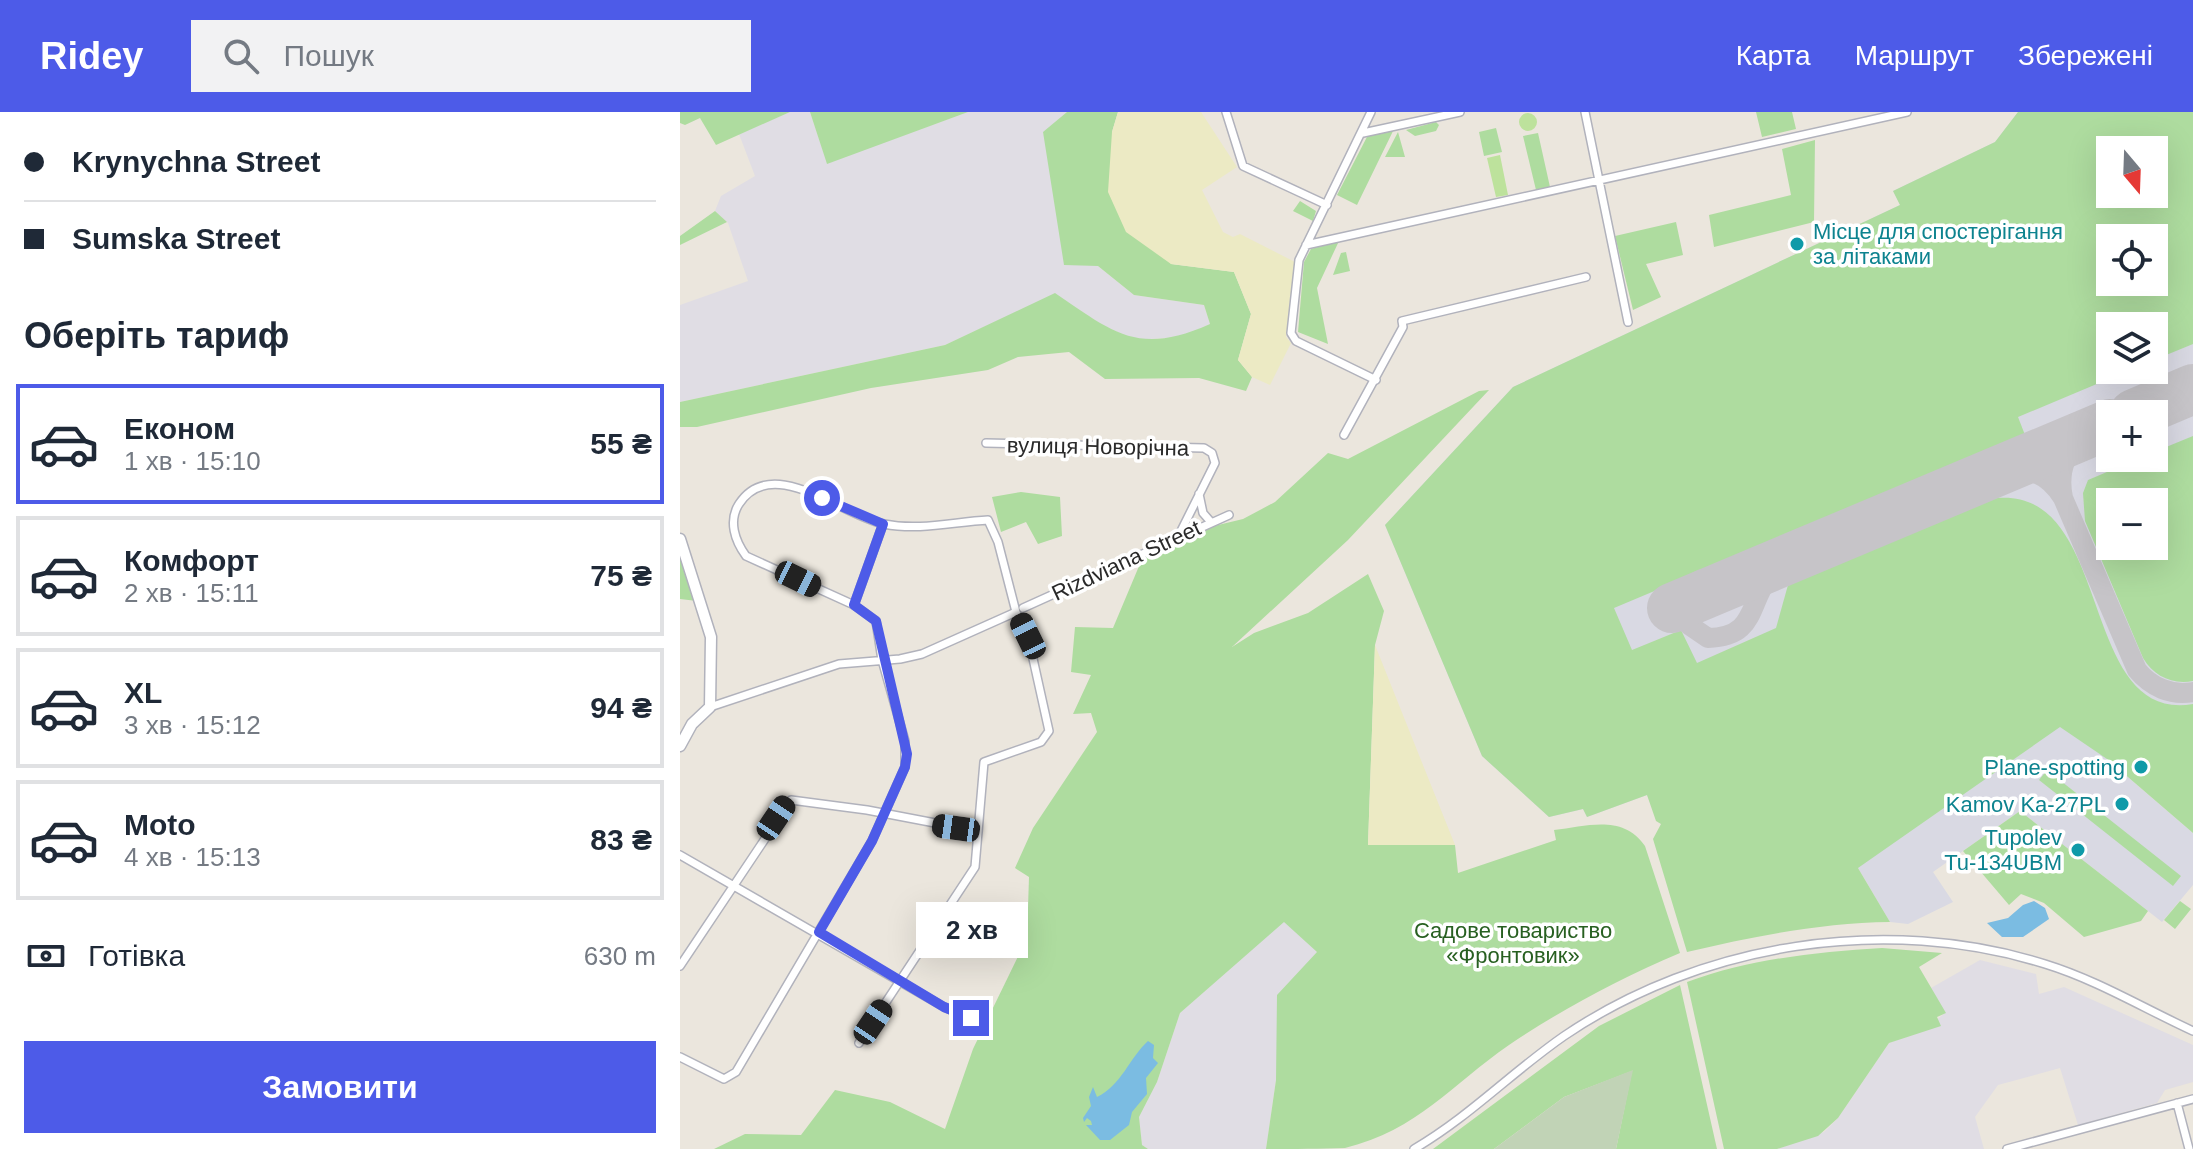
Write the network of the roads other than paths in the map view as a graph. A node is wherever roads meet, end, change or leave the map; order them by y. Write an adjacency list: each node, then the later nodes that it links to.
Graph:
1 (1226, 112): 8 (street)
2 (1371, 112): 6 (street)
3 (1460, 112): 6 (street)
4 (1585, 112): 7 (street)
5 (1907, 112): 7 (street)
6 (1363, 133): 8 (street)
7 (1600, 181): 9 (street); 11 (street)
8 (1327, 205): 9 (street)
9 (1306, 245): 12 (street)
10 (1586, 277): 12 (street)
11 (1628, 322)
12 (1376, 380): 13 (street)
13 (1344, 435)
14 (986, 443): 15 (street, вулиця Новорічна)
15 (1199, 494): 17 (street); 19 (street, вулиця Новорічна)
16 (1229, 515): 17 (street, Rizdviana Street)
17 (1210, 521): 19 (street, Rizdviana Street)
18 (883, 524): 21 (street); 21 (street); 22 (street)
19 (1178, 537): 22 (street, Rizdviana Street)
20 (680, 539): 24 (street)
21 (854, 605): 23 (street)
22 (1019, 610): 23 (street, Rizdviana Street); 27 (street)
23 (882, 660): 24 (street, Rizdviana Street); 26 (street)
24 (710, 707): 25 (street)
25 (680, 746)
26 (886, 813): 27 (street); 29 (street); 30 (street)
27 (977, 831): 32 (street)
28 (680, 855): 29 (street)
29 (736, 886): 30 (street); 31 (street)
30 (819, 932): 32 (street); 36 (street)
31 (680, 966)
32 (902, 979): 33 (street); 35 (street)
33 (971, 1018)
34 (2193, 1031): 39 (street)
35 (859, 1043)
36 (680, 1057)
37 (2193, 1099): 38 (street)
38 (2177, 1103): 40 (street); 41 (street)
39 (1414, 1149)
40 (2007, 1149)
41 (2189, 1149)

